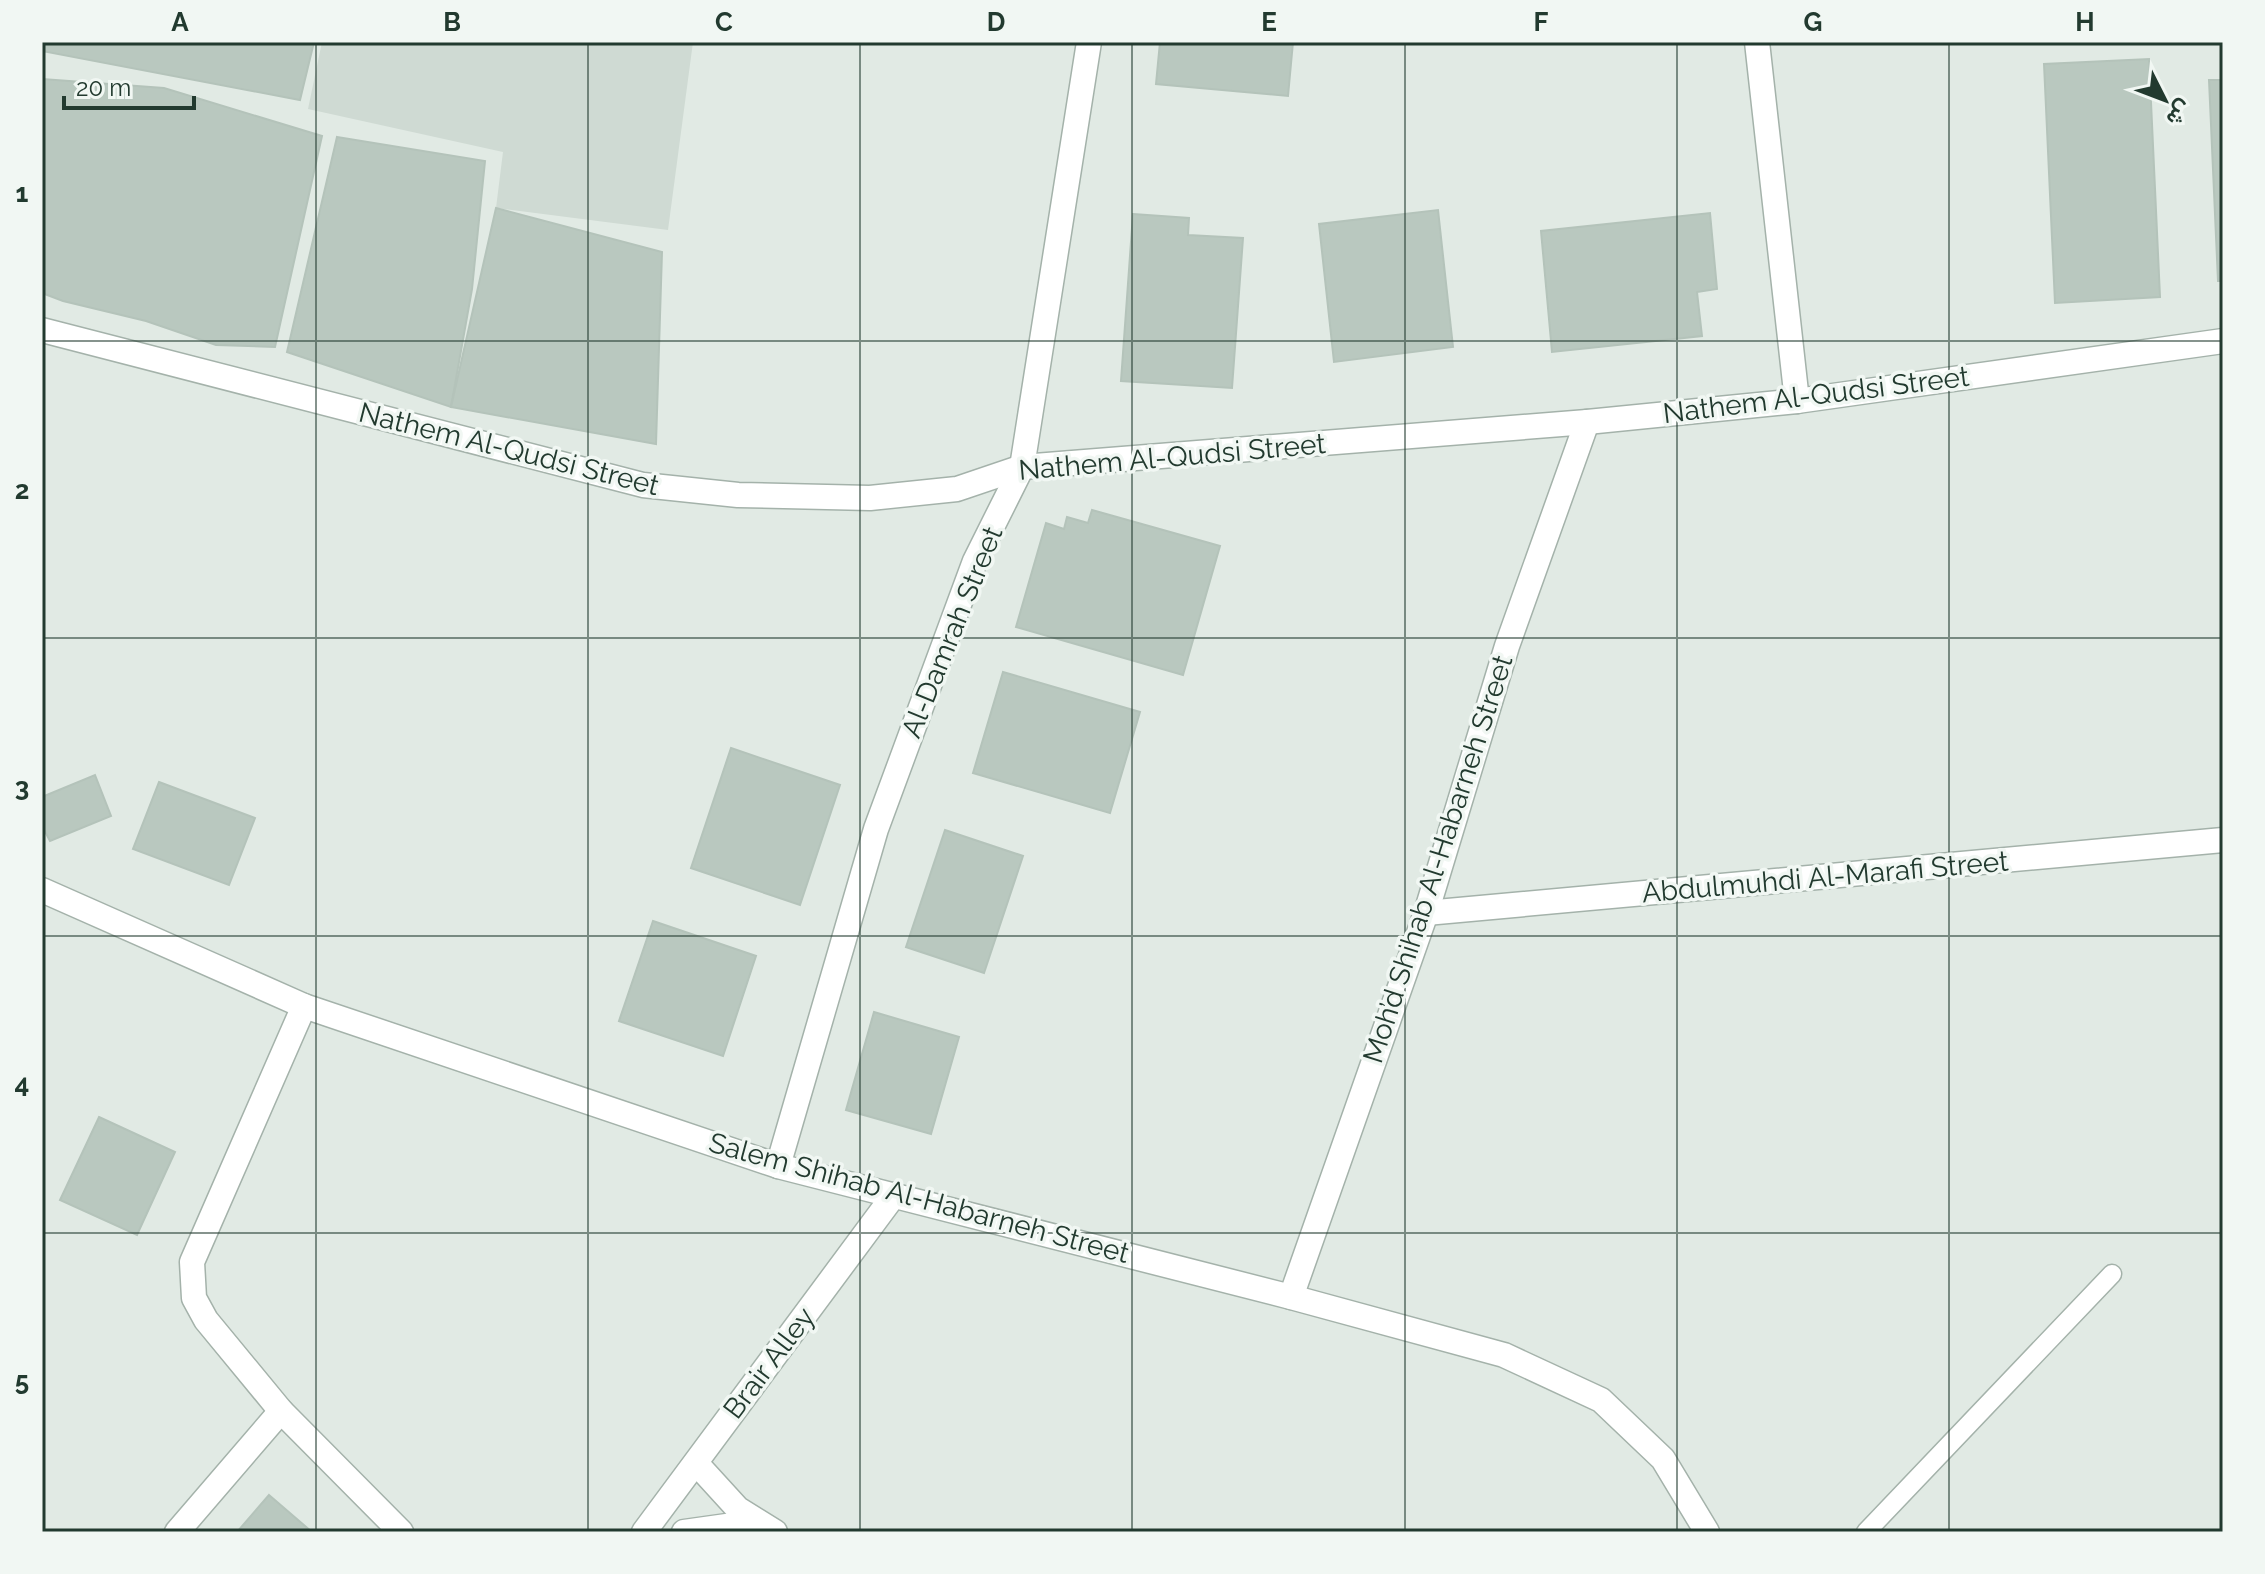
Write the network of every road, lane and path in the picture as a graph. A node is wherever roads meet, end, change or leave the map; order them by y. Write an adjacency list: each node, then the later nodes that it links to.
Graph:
1 (1089, 42): 7 (street, Al-Damrah Street)
2 (1757, 42): 5 (street)
3 (42, 330): 7 (street, Nathem Al-Qudsi Street)
4 (2223, 341): 5 (street, Nathem Al-Qudsi Street)
5 (1797, 401): 6 (street, Nathem Al-Qudsi Street)
6 (1587, 422): 7 (street, Nathem Al-Qudsi Street); 10 (street, Moh’d Shihab Al-Habarneh Street)
7 (1022, 467): 12 (street, Al-Damrah Street)
8 (2223, 840): 10 (street, Abdulmuhdi Al-Marafi Street)
9 (42, 890): 11 (street, Salem Shihab Al-Habarneh Street)
10 (1426, 913): 15 (street, Moh’d Shihab Al-Habarneh Street)
11 (304, 1006): 12 (street, Salem Shihab Al-Habarneh Street); 16 (street)
12 (778, 1166): 13 (street, Salem Shihab Al-Habarneh Street)
13 (894, 1195): 15 (street, Salem Shihab Al-Habarneh Street); 17 (street, Brair Alley)
14 (2112, 1274): 24 (lane)
15 (1291, 1297): 23 (street, Salem Shihab Al-Habarneh Street)
16 (281, 1411): 19 (street); 20 (street)
17 (696, 1463): 18 (street); 21 (street, Brair Alley)
18 (765, 1527): 22 (street)
19 (177, 1532)
20 (401, 1532)
21 (644, 1532)
22 (684, 1532)
23 (1707, 1532)
24 (1866, 1532)

